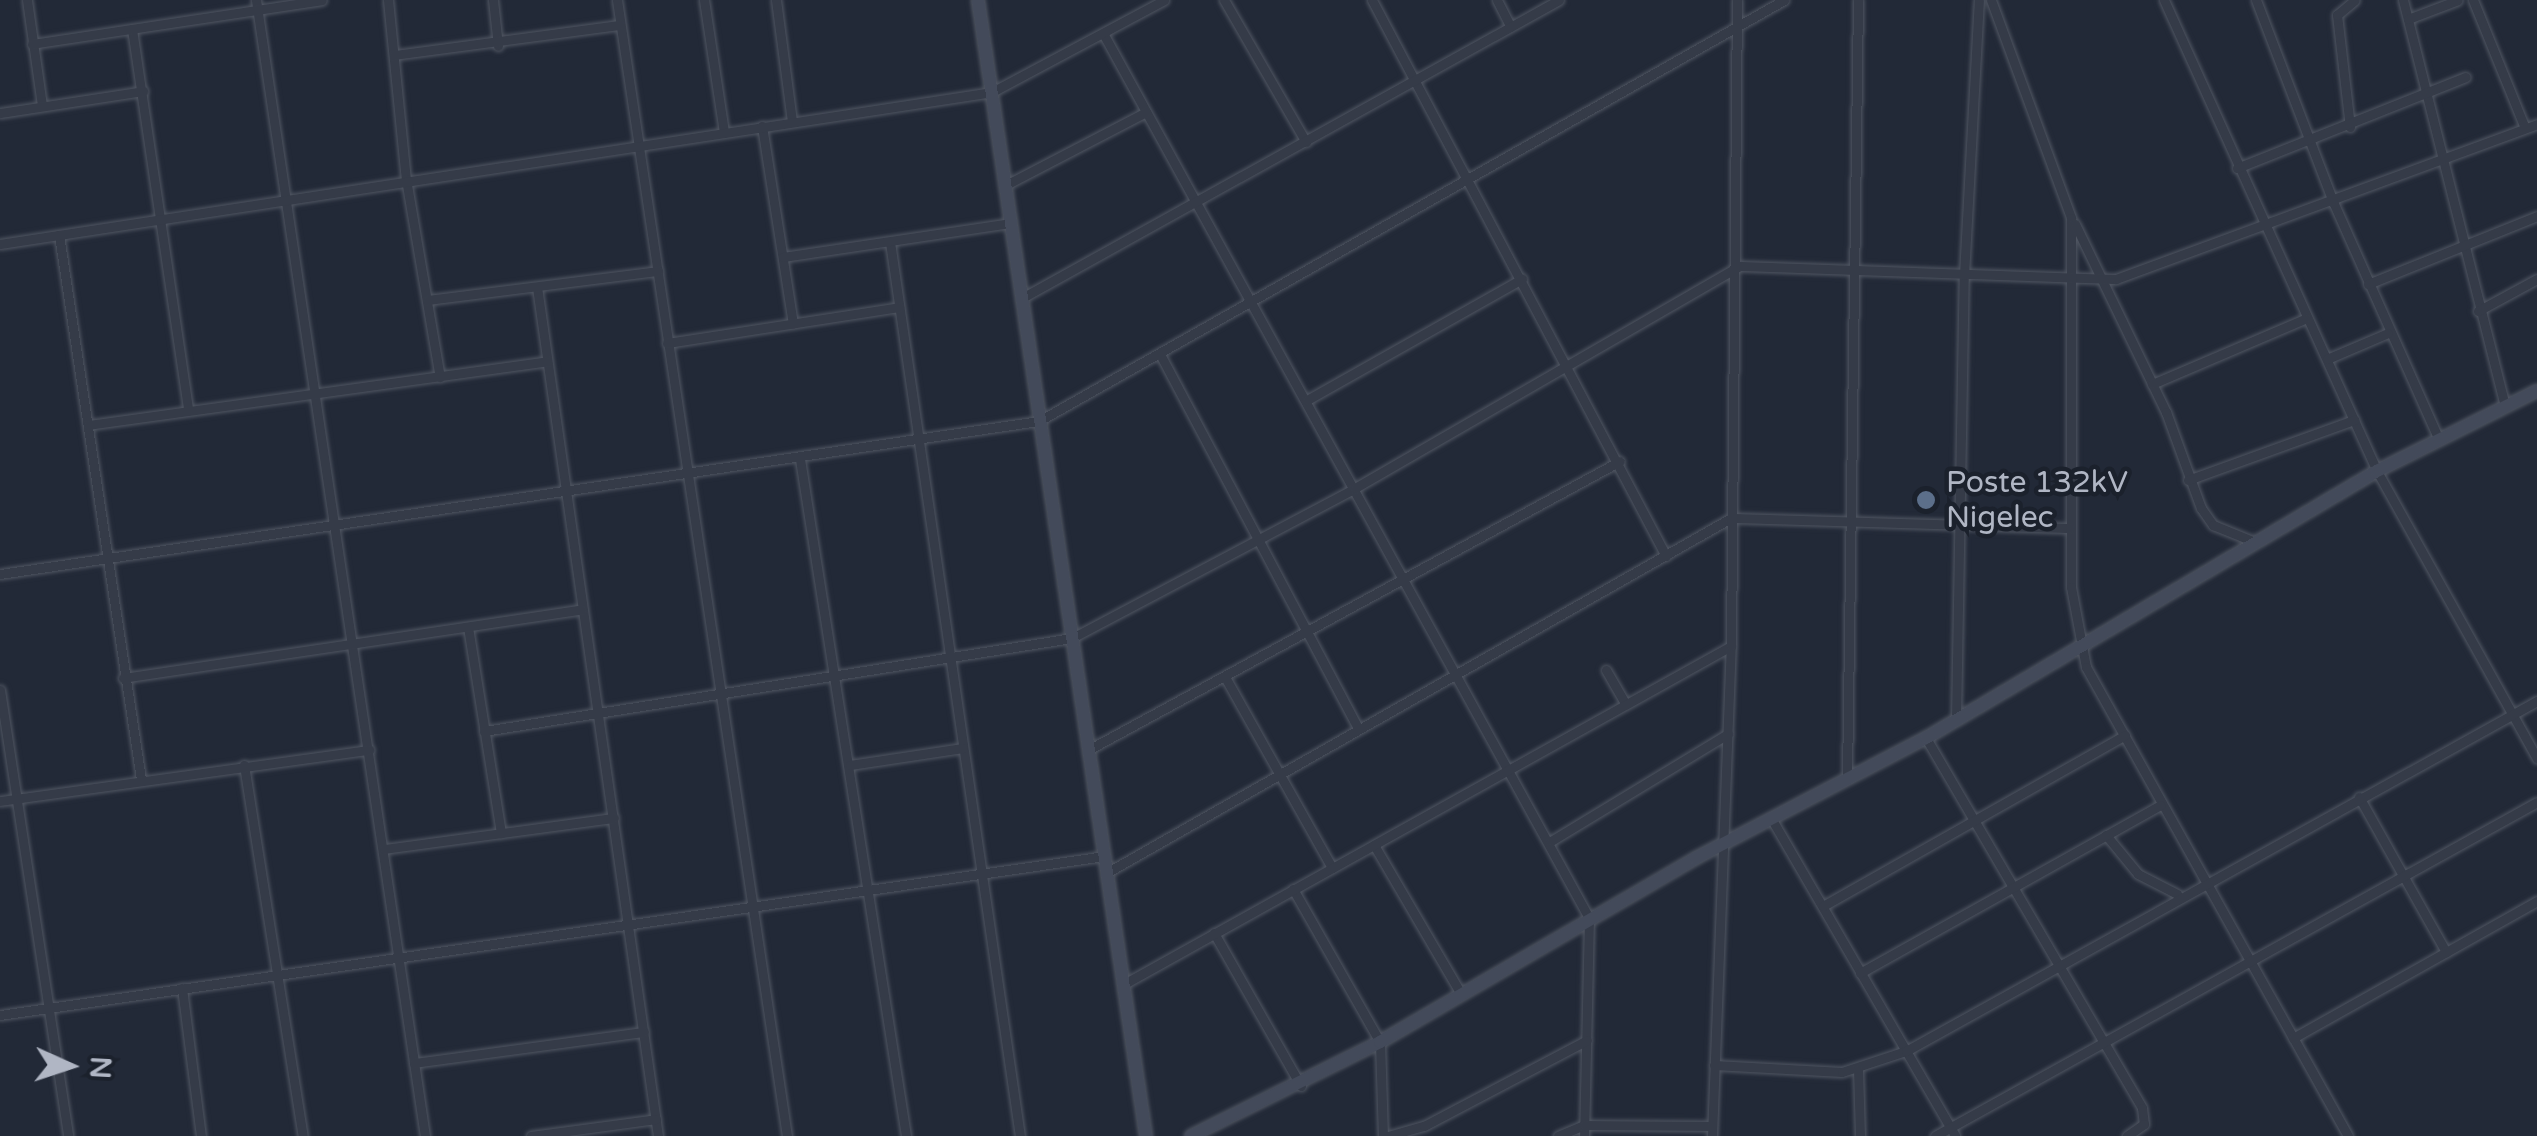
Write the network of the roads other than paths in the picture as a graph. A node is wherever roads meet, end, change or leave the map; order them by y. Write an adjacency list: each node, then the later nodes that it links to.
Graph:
1 (27, 0): 32 (street)
2 (322, 0): 25 (street)
3 (388, 0): 34 (street)
4 (492, 0): 33 (street)
5 (617, 0): 28 (street)
6 (704, 0): 48 (street)
7 (776, 0): 43 (street)
8 (978, 0): 38 (street)
9 (1164, 0): 31 (street)
10 (1224, 0): 49 (street)
11 (1372, 0): 36 (street)
12 (1496, 0): 29 (street)
13 (1559, 0): 29 (street)
14 (1736, 0): 27 (street)
15 (1784, 0): 27 (street)
16 (1858, 0): 71 (street)
17 (1979, 0): 73 (street)
18 (1991, 0): 61 (street)
19 (2164, 0): 53 (street)
20 (2256, 0): 50 (street)
21 (2356, 0): 46 (street)
22 (2403, 0): 26 (street)
23 (2458, 0): 26 (street)
24 (2474, 0): 47 (street)
25 (257, 5): 30 (street); 57 (street)
26 (2408, 18): 39 (street)
27 (1740, 23): 54 (street); 70 (street)
28 (620, 25): 33 (street); 51 (street)
29 (1511, 27): 36 (street)
30 (132, 30): 32 (street); 37 (street)
31 (1104, 35): 38 (street); 41 (street)
32 (32, 44): 40 (street)
33 (498, 46): 34 (street)
34 (394, 56): 55 (street)
35 (2466, 78): 39 (street)
36 (1418, 80): 49 (street); 54 (street)
37 (143, 92): 40 (street); 62 (street)
38 (992, 92): 43 (street); 56 (street)
39 (2424, 95): 46 (street); 52 (street)
40 (42, 106): 42 (street)
41 (1146, 112): 56 (street); 58 (street)
42 (0, 113)
43 (792, 122): 45 (street)
44 (2537, 124): 47 (street)
45 (762, 126): 48 (street); 69 (street)
46 (2350, 127): 50 (street)
47 (2526, 128): 52 (street)
48 (724, 132): 51 (street)
49 (1306, 142): 58 (street)
50 (2308, 142): 53 (street); 59 (street)
51 (640, 145): 55 (street); 72 (street)
52 (2443, 164): 59 (street); 68 (street)
53 (2238, 168): 64 (street)
54 (1471, 175): 74 (street); 82 (street)
55 (406, 178): 57 (street); 81 (street)
56 (1004, 186): 63 (street)
57 (286, 200): 62 (street); 96 (street)
58 (1196, 203): 80 (street); 82 (street)
59 (2334, 204): 64 (street); 78 (street)
60 (2537, 216): 68 (street)
61 (2072, 218): 75 (street); 77 (street)
62 (161, 219): 65 (street); 99 (street)
63 (1011, 222): 66 (street); 80 (street)
64 (2264, 228): 77 (street); 85 (street)
65 (58, 234): 67 (street); 102 (street)
66 (890, 242): 69 (street); 83 (street)
67 (0, 244)
68 (2462, 247): 78 (street); 84 (street)
69 (783, 258): 86 (street)
70 (1739, 266): 71 (street); 92 (street); 112 (street)
71 (1854, 270): 73 (street); 113 (street)
72 (658, 271): 79 (street); 88 (street)
73 (1964, 275): 75 (street); 115 (street)
74 (1522, 279): 92 (street); 97 (street)
75 (2074, 280): 77 (street); 116 (street)
76 (2537, 280): 84 (street)
77 (2102, 282): 94 (street)
78 (2368, 284): 87 (street)
79 (537, 287): 81 (street); 91 (street)
80 (1022, 298): 101 (street)
81 (428, 300): 93 (street)
82 (1254, 303): 89 (street); 97 (street)
83 (900, 307): 86 (street); 104 (street)
84 (2478, 311): 98 (street)
85 (2307, 318): 90 (street); 94 (street)
86 (793, 324): 88 (street)
87 (2388, 333): 90 (street); 103 (street)
88 (668, 344): 108 (street)
89 (1161, 356): 101 (street); 117 (street)
90 (2326, 359): 100 (street)
91 (547, 360): 93 (street); 111 (street)
92 (1571, 367): 106 (street); 110 (street)
93 (440, 378): 96 (street)
94 (2152, 384): 109 (street)
95 (2537, 391): 98 (street)
96 (314, 395): 99 (street); 114 (street)
97 (1308, 400): 110 (street)
98 (2505, 406): 103 (street)
99 (188, 410): 102 (street)
100 (2354, 420): 107 (street); 109 (street)
101 (1040, 421): 104 (street); 126 (street)
102 (88, 425): 120 (street)
103 (2438, 438): 107 (street)
104 (919, 442): 105 (street); 130 (street)
105 (800, 459): 108 (street); 135 (street)
106 (1620, 461): 119 (street); 122 (street)
107 (2377, 471): 118 (street); 141 (street)
108 (688, 476): 111 (street); 137 (street)
109 (2188, 480): 118 (street)
110 (1355, 488): 117 (street); 122 (street)
111 (565, 495): 114 (street); 123 (street)
112 (1731, 518): 113 (street); 119 (street); 128 (street)
113 (1850, 522): 115 (street); 157 (street)
114 (334, 525): 120 (street); 127 (street)
115 (1958, 526): 116 (street); 142 (street)
116 (2070, 528): 129 (street)
117 (1258, 539): 125 (street); 126 (street)
118 (2255, 542): 129 (street)
119 (1666, 556): 132 (street)
120 (105, 558): 121 (street); 134 (street)
121 (0, 574)
122 (1405, 578): 125 (street); 132 (street)
123 (582, 609): 124 (street); 140 (street)
124 (468, 628): 127 (street); 144 (street)
125 (1307, 632): 133 (street); 143 (street)
126 (1072, 638): 130 (street); 150 (street)
127 (351, 641): 134 (street); 149 (street)
128 (1731, 646): 139 (street); 145 (street)
129 (2080, 646): 142 (street); 146 (street)
130 (950, 663): 135 (street); 148 (street)
131 (1606, 670): 139 (street)
132 (1458, 672): 143 (street); 154 (street)
133 (1225, 677): 150 (street); 155 (street)
134 (123, 678): 156 (street)
135 (836, 680): 137 (street); 153 (street)
136 (0, 694): 159 (street)
137 (720, 696): 140 (street); 183 (street)
138 (2537, 701): 141 (street)
139 (1626, 704): 154 (street)
140 (599, 715): 144 (street); 163 (street)
141 (2513, 715): 151 (street); 158 (street)
142 (1956, 720): 147 (street)
143 (1358, 728): 155 (street)
144 (484, 731): 166 (street)
145 (1728, 734): 168 (street); 169 (street)
146 (2124, 735): 162 (street); 165 (street)
147 (1926, 738): 157 (street); 165 (street)
148 (962, 748): 153 (street); 175 (street)
149 (369, 750): 152 (street); 171 (street)
150 (1088, 750): 172 (street)
151 (2537, 758)
152 (244, 765): 156 (street); 192 (street)
153 (850, 765): 179 (street)
154 (1512, 768): 168 (street); 170 (street)
155 (1279, 773): 173 (street); 174 (street)
156 (141, 779): 159 (street)
157 (1847, 779): 164 (street)
158 (2359, 796): 176 (street); 177 (street)
159 (16, 798): 160 (street); 197 (street)
160 (0, 800)
161 (2537, 802): 176 (street)
162 (2160, 805): 167 (street); 177 (street)
163 (614, 818): 166 (street); 186 (street)
164 (1772, 818): 169 (street); 184 (street)
165 (1975, 818): 178 (street); 184 (street)
166 (502, 833): 171 (street)
167 (2106, 835): 178 (street); 181 (street)
168 (1551, 841): 185 (street)
169 (1726, 842): 185 (street); 206 (street)
170 (1374, 844): 173 (street); 196 (street)
171 (384, 849): 189 (street)
172 (1105, 856): 174 (street); 175 (street)
173 (1332, 868): 180 (street)
174 (1108, 872): 194 (street)
175 (980, 874): 179 (street); 221 (street)
176 (2404, 878): 188 (street); 190 (street)
177 (2205, 880): 181 (street); 190 (street)
178 (2012, 886): 191 (street); 193 (street)
179 (869, 888): 183 (street); 220 (street)
180 (1293, 889): 187 (street); 202 (street)
181 (2178, 894): 191 (street)
182 (2537, 901): 188 (street)
183 (752, 904): 186 (street); 219 (street)
184 (1823, 906): 193 (street)
185 (1589, 918): 196 (street); 201 (street)
186 (628, 922): 189 (street); 199 (street)
187 (1214, 933): 194 (street); 208 (street)
188 (2446, 952): 200 (street)
189 (400, 954): 192 (street); 205 (street)
190 (2253, 963): 200 (street); 203 (street)
191 (2056, 964): 203 (street); 204 (street)
192 (277, 972): 195 (street); 215 (street)
193 (1860, 974): 204 (street)
194 (1124, 984): 222 (street)
195 (182, 988): 197 (street); 214 (street)
196 (1461, 994): 202 (street)
197 (54, 1006): 198 (street); 213 (street)
198 (0, 1016)
199 (644, 1032): 205 (street); 209 (street)
200 (2293, 1038): 229 (street)
201 (1587, 1040): 210 (street); 224 (street)
202 (1380, 1042): 208 (street); 224 (street)
203 (2101, 1044): 212 (street); 228 (street)
204 (1906, 1051): 207 (street); 212 (street)
205 (414, 1063): 216 (street)
206 (1714, 1065): 207 (street); 211 (street)
207 (1858, 1069): 226 (street)
208 (1302, 1086): 223 (street)
209 (656, 1119): 217 (street); 218 (street)
210 (1584, 1131): 211 (street); 225 (street)
211 (1712, 1131)
212 (1952, 1132): 227 (street)
213 (68, 1136)
214 (201, 1136)
215 (303, 1136)
216 (425, 1136)
217 (531, 1136)
218 (658, 1136)
219 (787, 1136)
220 (906, 1136)
221 (1020, 1136)
222 (1146, 1136)
223 (1191, 1136)
224 (1386, 1136)
225 (1558, 1136)
226 (1860, 1136)
227 (1935, 1136)
228 (2127, 1136)
229 (2348, 1136)

